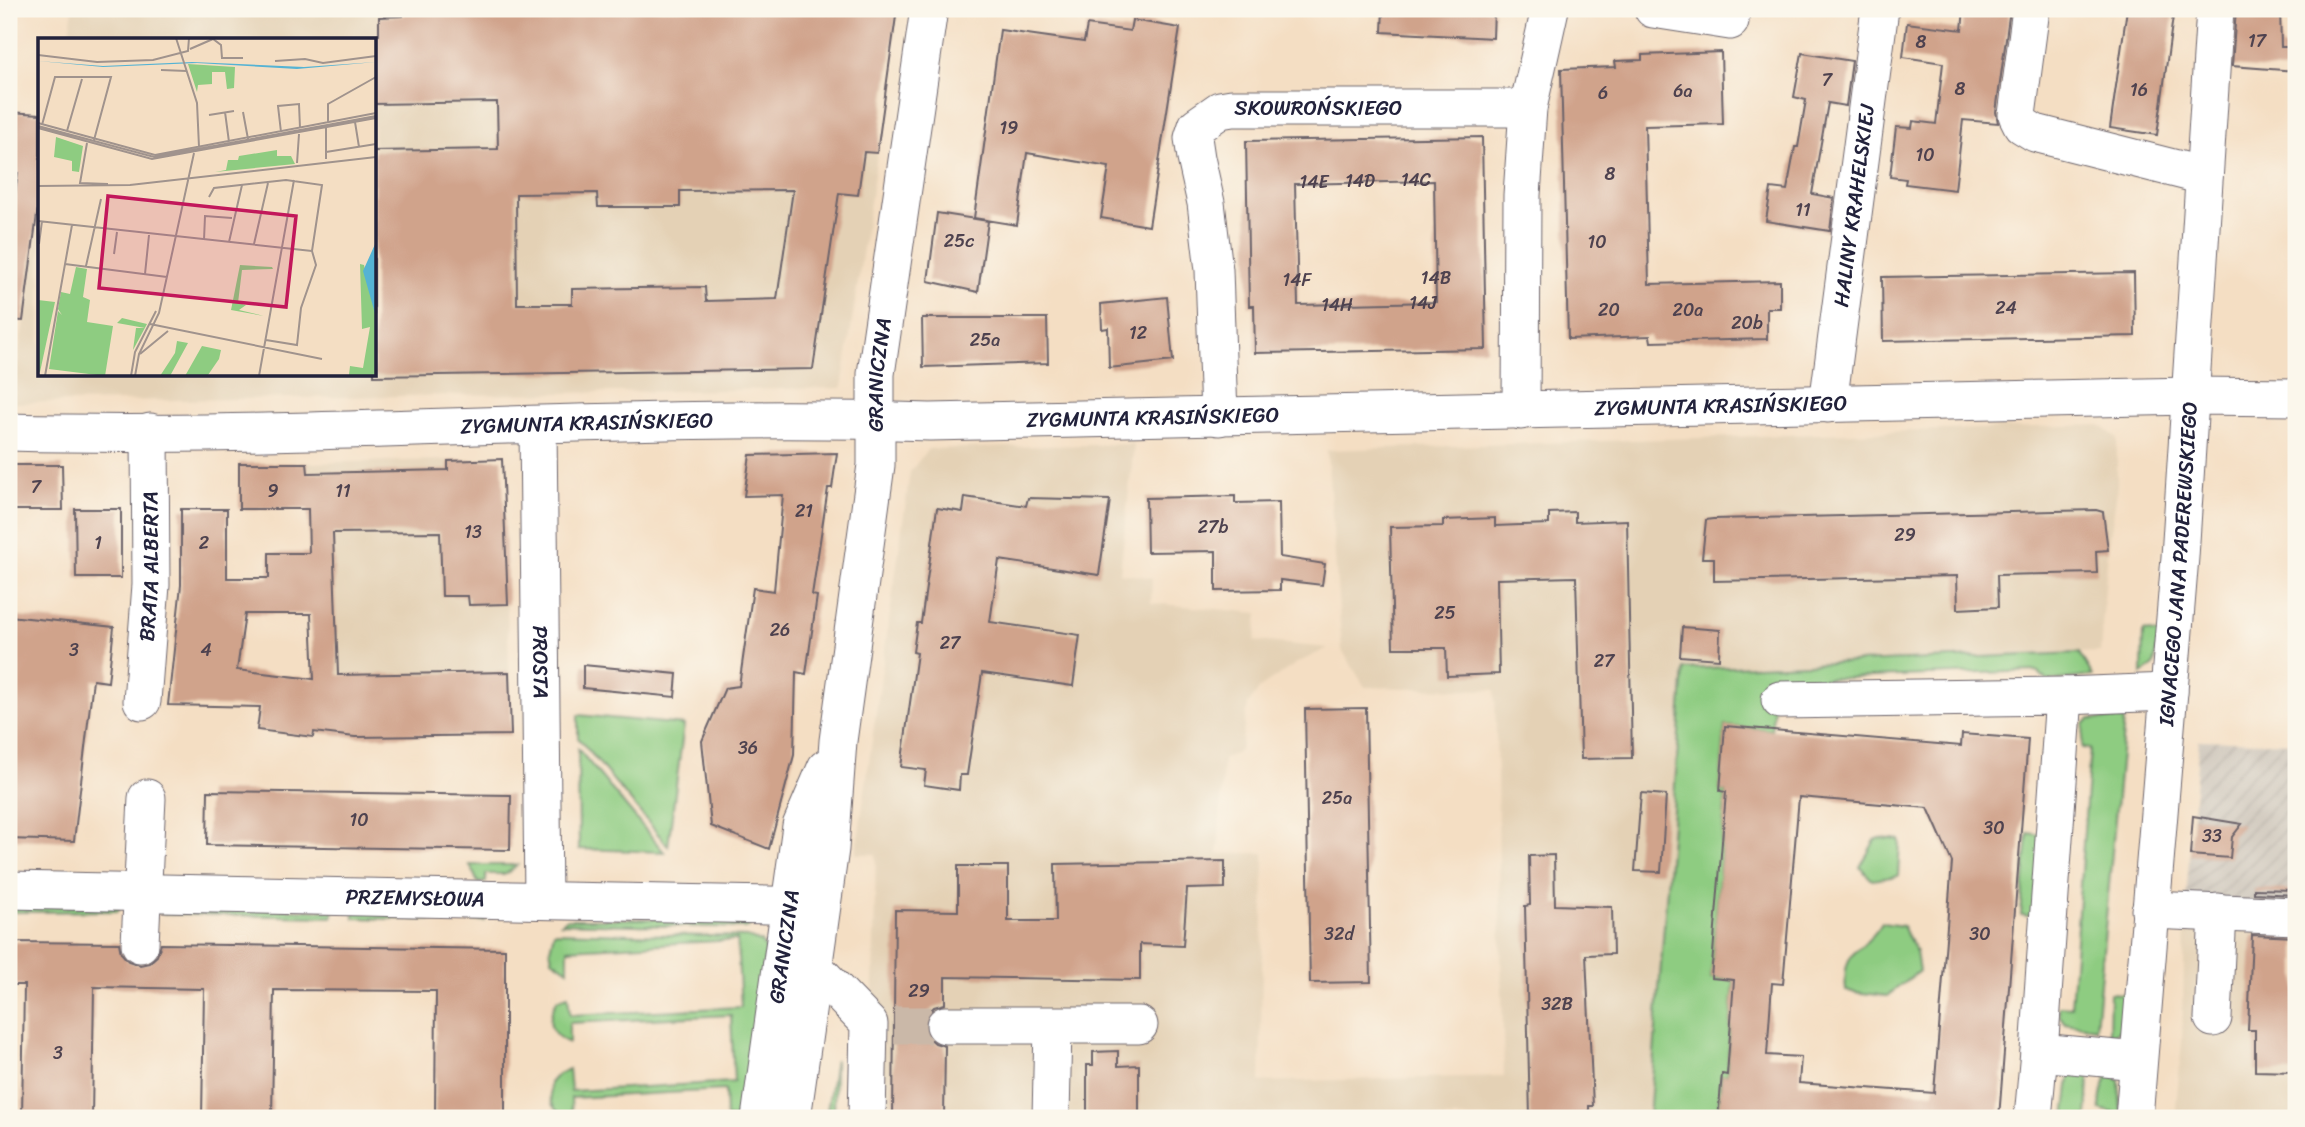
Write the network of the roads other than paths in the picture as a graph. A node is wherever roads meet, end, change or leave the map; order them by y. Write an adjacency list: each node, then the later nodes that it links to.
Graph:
1 (929, 9): 15 (street, GRANICZNA)
2 (1550, 9): 8 (street)
3 (1653, 9): 4 (street)
4 (1731, 9)
5 (1880, 9): 12 (street, HALINY KRAHELSKIEJ)
6 (2031, 9): 9 (street)
7 (2215, 9): 9 (street, IGNACEGO JANA PADEREWSKIEGO)
8 (1528, 108): 13 (street); 14 (street, SKOWROŃSKIEGO)
9 (2204, 176): 10 (street, IGNACEGO JANA PADEREWSKIEGO)
10 (2191, 396): 11 (street, ZYGMUNTA KRASIŃSKIEGO); 12 (street, ZYGMUNTA KRASIŃSKIEGO); 19 (street, IGNACEGO JANA PADEREWSKIEGO)
11 (2296, 397)
12 (1828, 404): 13 (street, ZYGMUNTA KRASIŃSKIEGO)
13 (1521, 411): 14 (street, ZYGMUNTA KRASIŃSKIEGO)
14 (1219, 417): 15 (street, ZYGMUNTA KRASIŃSKIEGO)
15 (876, 420): 16 (street, ZYGMUNTA KRASIŃSKIEGO); 27 (street, GRANICZNA)
16 (538, 426): 18 (street, ZYGMUNTA KRASIŃSKIEGO); 26 (street, PROSTA)
17 (9, 432): 18 (street, ZYGMUNTA KRASIŃSKIEGO)
18 (150, 432): 22 (street, BRATA ALBERTA)
19 (2169, 692): 20 (street); 28 (street, IGNACEGO JANA PADEREWSKIEGO)
20 (2064, 696): 21 (street); 37 (street)
21 (1780, 700)
22 (142, 701)
23 (147, 798): 25 (street)
24 (9, 890): 25 (street, PRZEMYSŁOWA)
25 (142, 892): 26 (street, PRZEMYSŁOWA); 31 (street)
26 (543, 900): 27 (street, PRZEMYSŁOWA)
27 (806, 905): 32 (street, GRANICZNA); 39 (street, GRANICZNA)
28 (2150, 910): 29 (street); 38 (street, IGNACEGO JANA PADEREWSKIEGO)
29 (2218, 912): 30 (street); 33 (street)
30 (2296, 916)
31 (140, 944)
32 (813, 966): 40 (street, GRANICZNA); 41 (street)
33 (2213, 1018)
34 (945, 1025): 36 (street)
35 (1139, 1025): 36 (street)
36 (1053, 1026): 42 (street)
37 (2039, 1052): 38 (street); 43 (street)
38 (2138, 1061): 44 (street, IGNACEGO JANA PADEREWSKIEGO)
39 (760, 1118)
40 (792, 1118)
41 (867, 1118)
42 (1051, 1118)
43 (2033, 1118)
44 (2134, 1118)

